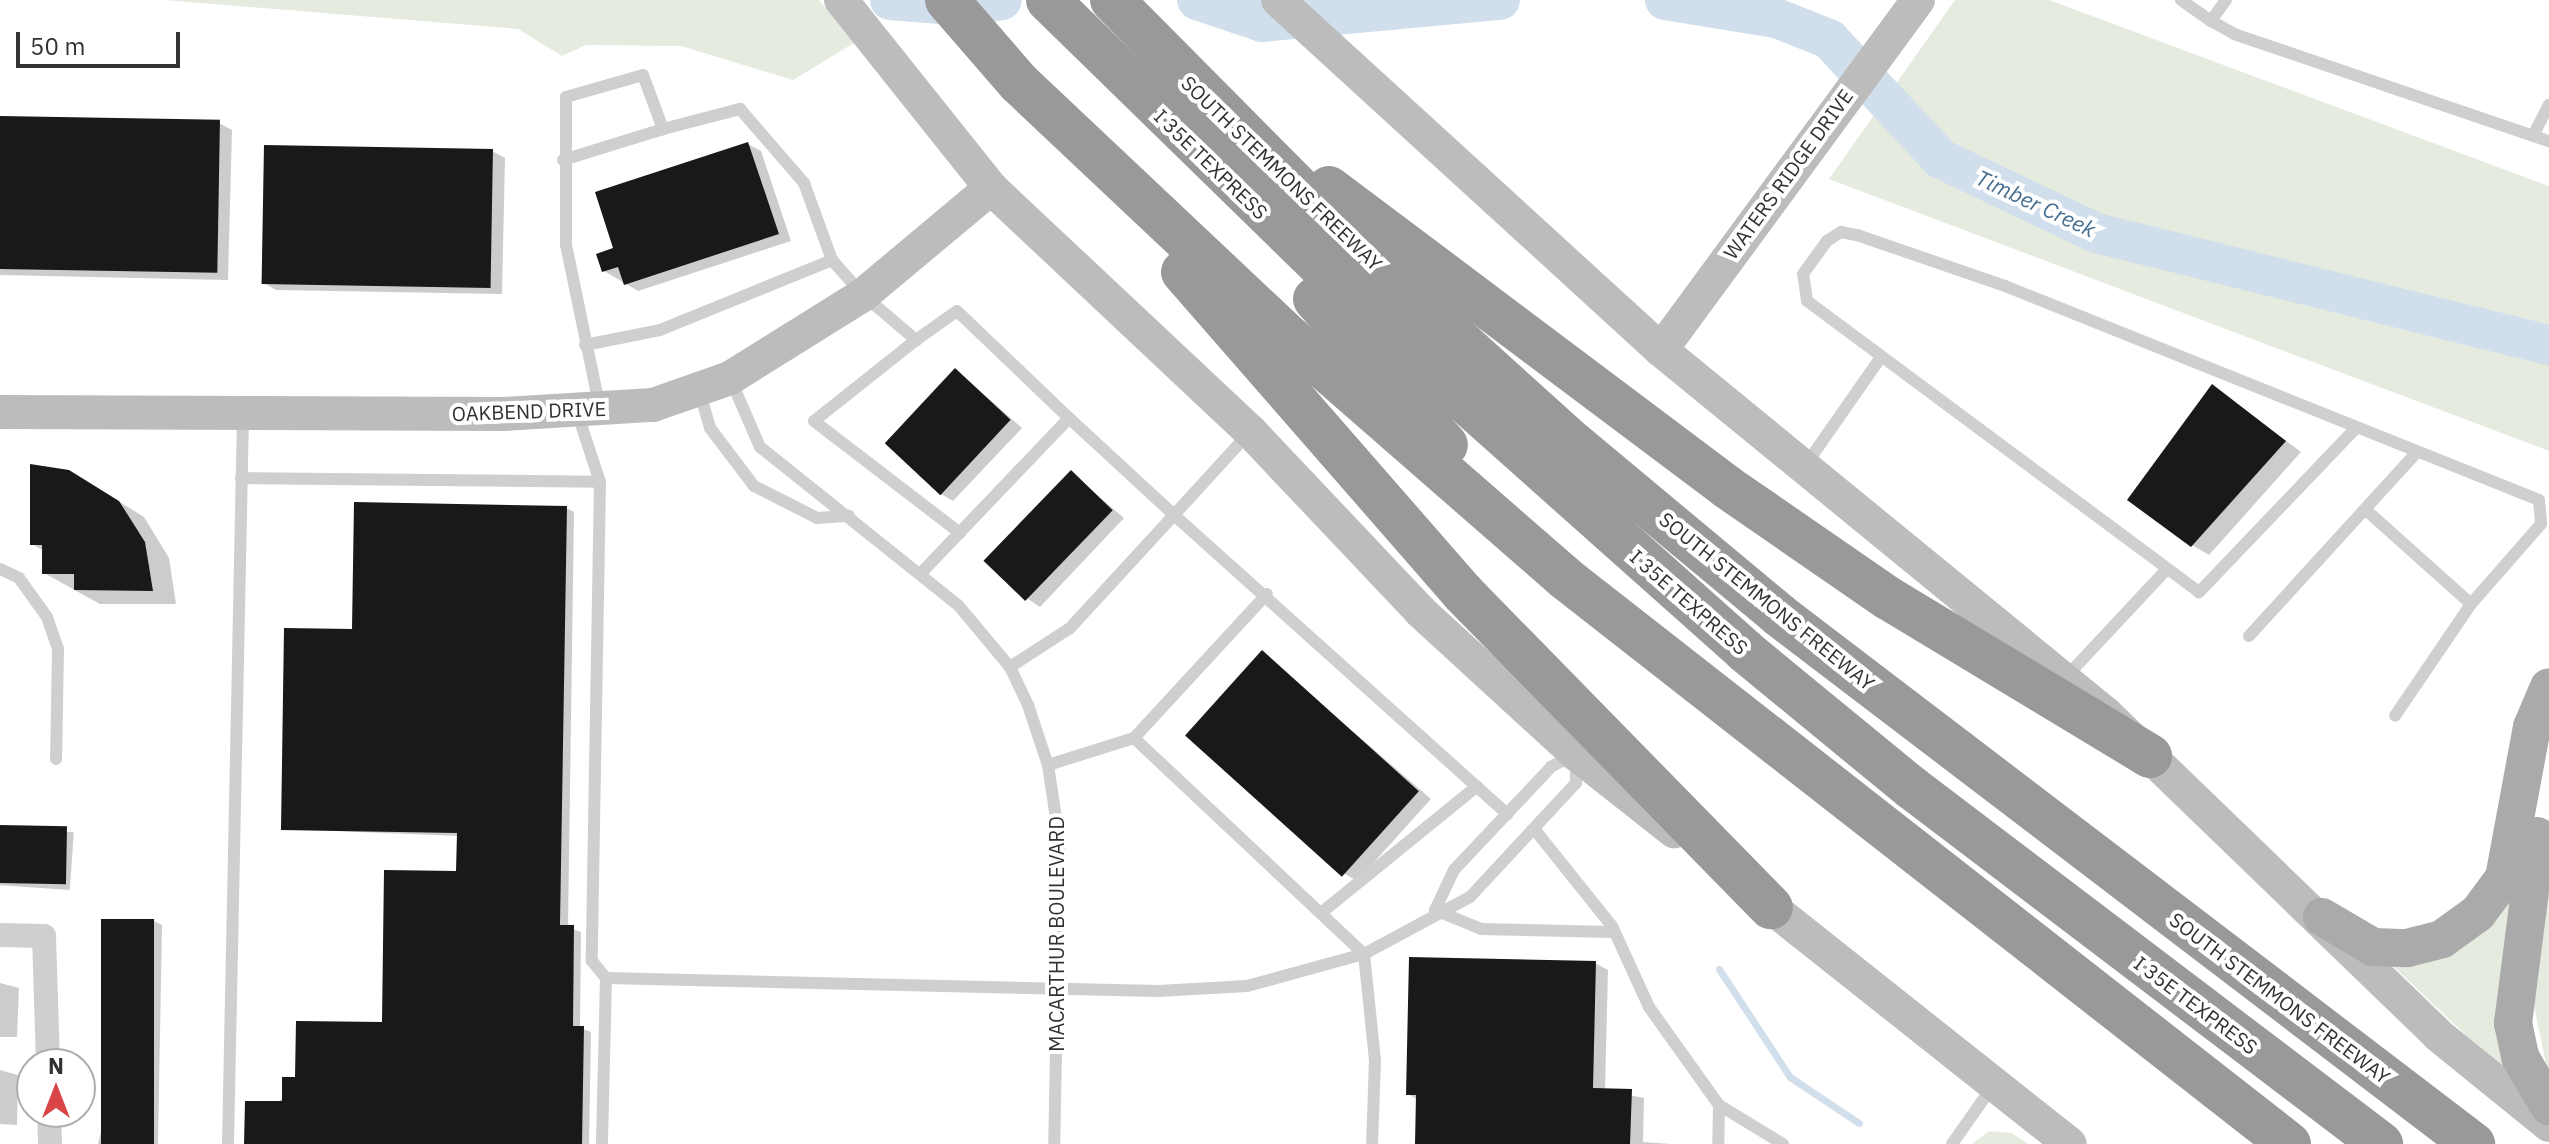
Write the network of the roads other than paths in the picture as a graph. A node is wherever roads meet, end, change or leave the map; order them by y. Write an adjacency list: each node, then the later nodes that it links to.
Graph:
1 (841, 0): 18 (main road)
2 (947, 0): 11 (highway)
3 (1048, 0): 10 (highway, I 35E TEXPRESS)
4 (1112, 0): 12 (highway, SOUTH STEMMONS FREEWAY)
5 (1278, 0): 23 (main road)
6 (1918, 0): 23 (main road, WATERS RIDGE DRIVE)
7 (2181, 0): 9 (lane)
8 (2226, 0): 9 (lane)
9 (2211, 21): 15 (lane)
10 (1083, 40): 43 (highway); 84 (highway, I 35E TEXPRESS)
11 (1019, 83): 43 (highway); 61 (highway)
12 (1190, 83): 46 (highway, SOUTH STEMMONS FREEWAY); 54 (highway)
13 (2549, 105): 15 (lane)
14 (663, 129): 17 (lane); 17 (lane); 19 (lane)
15 (2534, 134): 16 (lane)
16 (2549, 141)
17 (563, 160): 22 (lane)
18 (991, 188): 20 (main road, OAKBEND DRIVE); 31 (main road)
19 (832, 260): 20 (lane); 22 (lane)
20 (863, 295): 21 (lane); 25 (main road, OAKBEND DRIVE)
21 (916, 340): 29 (lane); 39 (lane)
22 (585, 345): 26 (lane)
23 (1661, 350): 33 (main road)
24 (1881, 357): 30 (lane); 33 (lane); 41 (lane)
25 (715, 385): 26 (main road, OAKBEND DRIVE); 38 (lane, MACARTHUR BOULEVARD); 38 (lane)
26 (589, 411): 28 (main road, OAKBEND DRIVE); 35 (lane)
27 (0, 412): 28 (main road, OAKBEND DRIVE)
28 (243, 412): 34 (lane)
29 (1069, 418): 37 (lane); 39 (lane)
30 (2355, 429): 32 (lane); 41 (lane)
31 (1250, 431): 37 (lane); 53 (main road)
32 (2416, 453): 36 (lane); 45 (lane)
33 (1804, 467): 49 (main road)
34 (241, 478): 35 (lane); 75 (lane)
35 (600, 482): 68 (lane)
36 (2366, 510): 45 (lane); 47 (lane)
37 (1174, 515): 44 (lane); 48 (lane)
38 (849, 516): 42 (lane, MACARTHUR BOULEVARD)
39 (960, 533): 42 (lane)
40 (0, 569): 55 (lane)
41 (2165, 571): 49 (lane)
42 (922, 572): 48 (lane, MACARTHUR BOULEVARD)
43 (1565, 578): 83 (highway)
44 (1267, 594): 52 (lane); 58 (lane)
45 (2471, 604): 51 (lane)
46 (1779, 615): 85 (highway); 86 (highway, SOUTH STEMMONS FREEWAY)
47 (2249, 636)
48 (1010, 667): 56 (lane, MACARTHUR BOULEVARD)
49 (2065, 678): 54 (main road)
50 (2549, 687): 64 (main road)
51 (2395, 716)
52 (1134, 738): 56 (lane); 63 (lane)
53 (1576, 754): 59 (lane); 60 (lane); 61 (main road)
54 (2150, 756): 64 (main road)
55 (56, 759)
56 (1048, 765): 69 (lane, MACARTHUR BOULEVARD)
57 (2549, 774): 73 (main road)
58 (1477, 786): 59 (lane); 63 (lane)
59 (1507, 814): 62 (lane)
60 (1535, 830): 62 (lane); 65 (lane)
61 (1771, 907): 71 (main road)
62 (1435, 910): 65 (lane); 67 (lane)
63 (1321, 913): 67 (lane)
64 (2322, 917): 74 (main road)
65 (1613, 932): 72 (lane)
66 (0, 935): 70 (street)
67 (1364, 954): 69 (lane); 78 (lane)
68 (606, 978): 69 (lane); 76 (lane)
69 (1058, 989): 77 (lane, MACARTHUR BOULEVARD)
70 (48, 1048)
71 (1992, 1087): 81 (lane); 82 (main road)
72 (1719, 1105): 79 (lane); 80 (lane)
73 (2549, 1106)
74 (2549, 1125)
75 (228, 1144)
76 (602, 1144)
77 (1054, 1144)
78 (1372, 1144)
79 (1718, 1144)
80 (1783, 1144)
81 (1952, 1144)
82 (2070, 1144)
83 (2289, 1144)
84 (2381, 1144)
85 (2389, 1144)
86 (2473, 1144)

